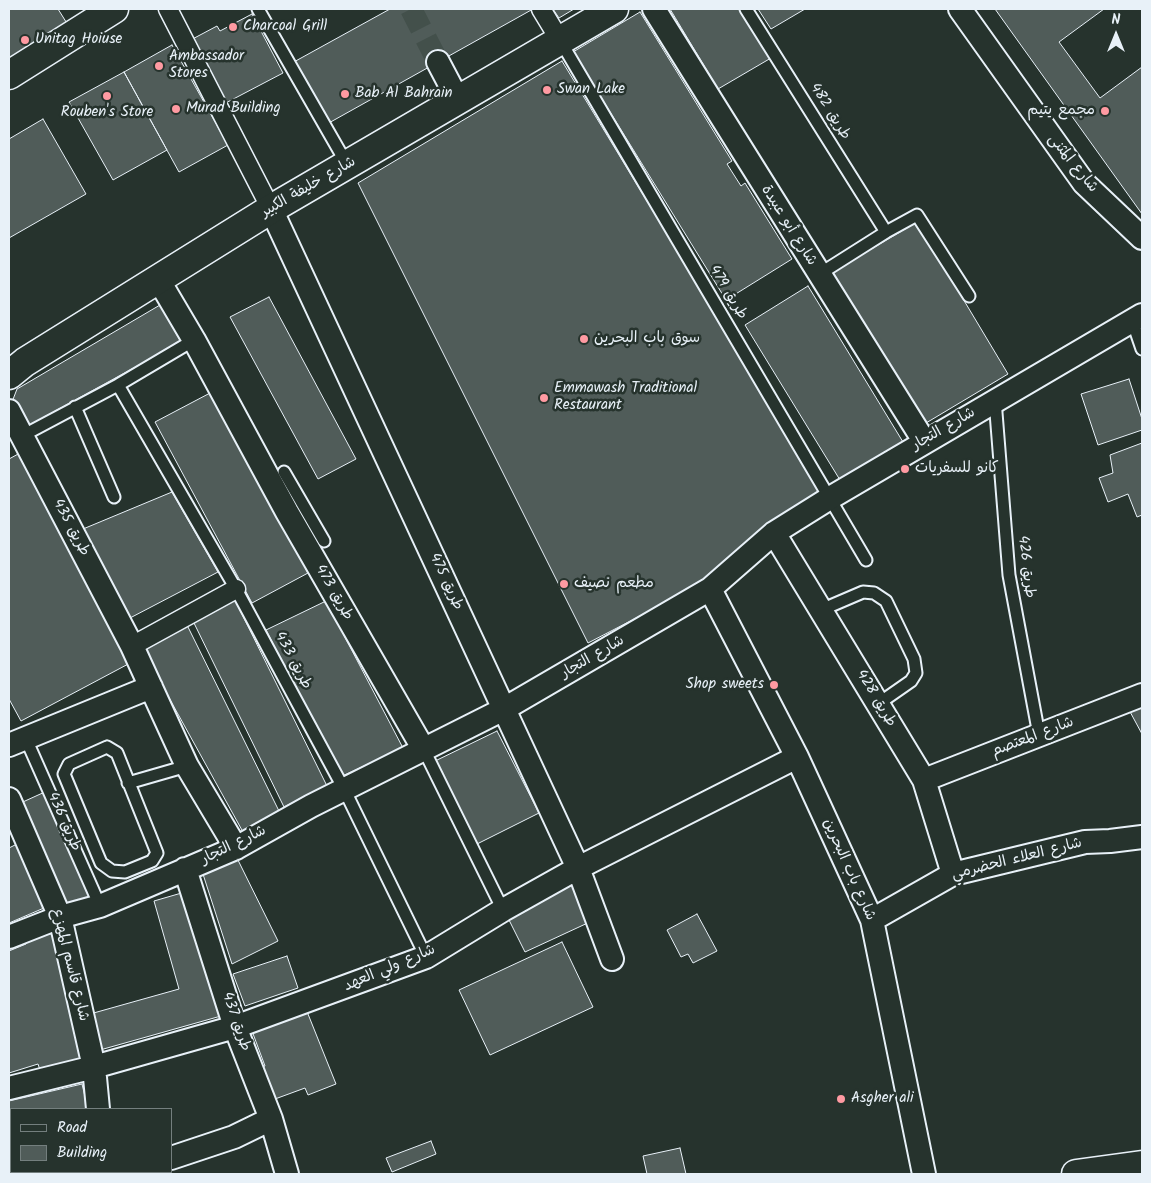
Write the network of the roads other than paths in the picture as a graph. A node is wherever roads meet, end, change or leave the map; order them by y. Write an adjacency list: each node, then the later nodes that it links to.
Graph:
1 (114, 9): 11 (street)
2 (168, 9): 14 (street)
3 (258, 9): 13 (lane)
4 (541, 9): 9 (street)
5 (614, 9): 9 (street, شارع خليفة الكبير)
6 (654, 9): 17 (street, شارع أبو عبيدة)
7 (746, 9): 15 (lane, طريق 482)
8 (960, 9): 16 (street, شارع المثنى)
9 (561, 42): 12 (street, شارع خليفة الكبير); 32 (lane, طريق 479)
10 (438, 62): 12 (street)
11 (9, 75)
12 (458, 100): 13 (street, شارع خليفة الكبير)
13 (348, 166): 14 (street, شارع خليفة الكبير)
14 (271, 209): 18 (street, شارع خليفة الكبير); 44 (street, طريق 475)
15 (886, 232): 17 (lane); 19 (lane)
16 (1142, 238)
17 (818, 275): 29 (street, شارع أبو عبيدة)
18 (158, 279): 21 (street, طريق 473); 23 (street, شارع خليفة الكبير)
19 (969, 296)
20 (1137, 318): 22 (lane); 25 (street, شارع التجار)
21 (194, 340): 24 (lane); 33 (street, طريق 473)
22 (1142, 349)
23 (9, 375)
24 (118, 385): 26 (lane); 37 (lane, طريق 433)
25 (995, 400): 29 (street, شارع التجار); 45 (lane, طريق 426)
26 (75, 407): 28 (lane); 31 (lane)
27 (9, 411): 28 (street, طريق 435)
28 (22, 436): 40 (street, طريق 435)
29 (924, 441): 32 (street, شارع التجار)
30 (284, 472): 33 (lane)
31 (114, 498)
32 (830, 498): 34 (street, شارع التجار); 36 (lane, طريق 479)
33 (295, 507): 35 (lane); 47 (street, طريق 473)
34 (774, 533): 38 (street, شارع التجار); 39 (street, طريق 428)
35 (324, 541)
36 (866, 560)
37 (236, 589): 40 (street); 52 (lane, طريق 433)
38 (710, 589): 44 (street, شارع التجار); 48 (street, شارع باب البحرين)
39 (821, 610): 43 (street, طريق 428); 43 (lane)
40 (132, 646): 41 (street, طريق 435)
41 (152, 686): 46 (street, طريق 436); 49 (street, طريق 435)
42 (1142, 696): 45 (street, شارع المعتصم)
43 (878, 704): 50 (street, طريق 428)
44 (504, 708): 47 (street, شارع التجار); 56 (street, طريق 475)
45 (1039, 735): 50 (street, شارع المعتصم)
46 (17, 742): 59 (lane, طريق 436)
47 (424, 750): 52 (street, شارع التجار); 60 (lane, طريق 473)
48 (798, 757): 56 (street, شارع ولي العهد); 62 (street, شارع باب البحرين)
49 (187, 766): 51 (lane); 55 (street, طريق 435)
50 (924, 780): 58 (street, طريق 428)
51 (128, 783): 51 (lane)
52 (345, 791): 55 (street, شارع التجار); 64 (lane, طريق 433)
53 (9, 799): 61 (street, شارع قاسم المهزع)
54 (1142, 837): 58 (street, شارع العلاء الحضرمي)
55 (236, 848): 57 (street, شارع التجار)
56 (578, 868): 60 (street, شارع ولي العهد); 65 (street, طريق 475)
57 (186, 869): 59 (street, شارع التجار); 66 (street, طريق 437)
58 (953, 874): 62 (street, شارع العلاء الحضرمي)
59 (100, 906): 61 (street, شارع التجار)
60 (503, 910): 64 (street, شارع ولي العهد)
61 (60, 917): 63 (street, شارع التجار); 67 (street, شارع قاسم المهزع)
62 (872, 920): 74 (street, شارع باب البحرين)
63 (9, 937)
64 (426, 957): 66 (street, شارع ولي العهد)
65 (612, 959)
66 (235, 1027): 67 (street, شارع ولي العهد); 70 (street, طريق 437)
67 (94, 1067): 68 (street, شارع ولي العهد); 69 (street, شارع قاسم المهزع)
68 (9, 1088)
69 (98, 1108)
70 (270, 1119): 71 (street); 73 (street, طريق 437)
71 (172, 1158)
72 (1142, 1165): 75 (street)
73 (287, 1174)
74 (924, 1174)
75 (1076, 1174)

